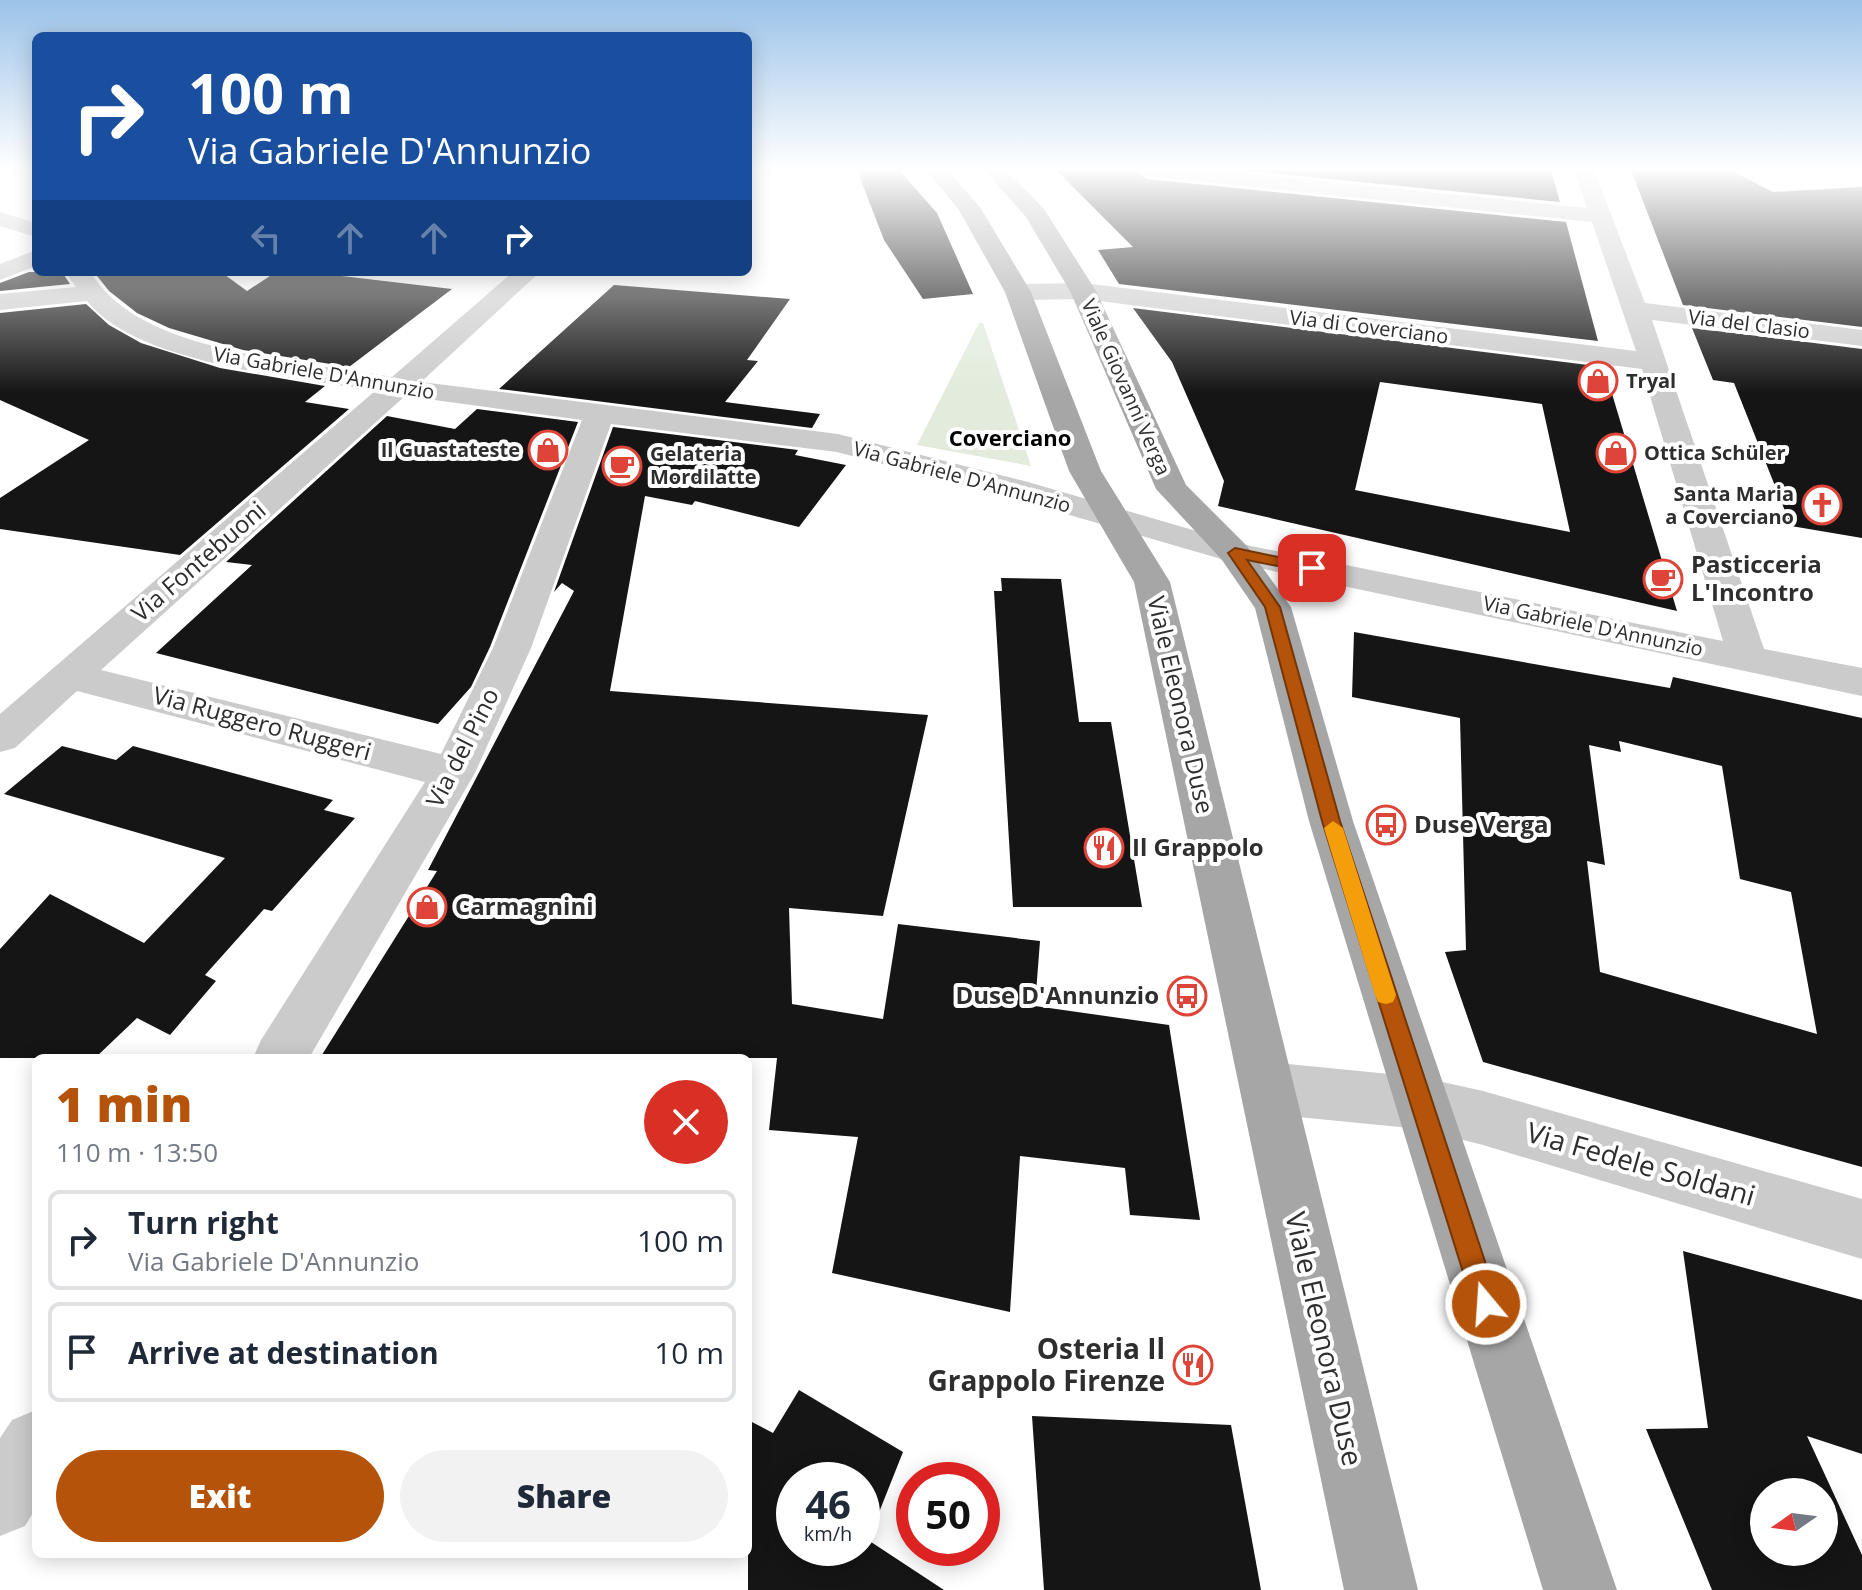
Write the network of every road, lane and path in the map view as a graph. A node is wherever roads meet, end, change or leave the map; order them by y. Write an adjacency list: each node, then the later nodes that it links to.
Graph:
1 (990, 244): 9 (main road)
2 (1054, 244): 8 (main road, Viale Giovanni Verga)
3 (1611, 244): 11 (street)
4 (32, 259): 5 (street)
5 (0, 273)
6 (523, 276): 14 (street, Via Fontebuoni)
7 (85, 282): 10 (street); 14 (street, Via Gabriele D'Annunzio)
8 (1083, 291): 9 (street, Viale Giovanni Verga); 13 (street, Via di Coverciano); 17 (main road, Viale Giovanni Verga)
9 (1018, 292): 16 (main road)
10 (0, 302)
11 (1636, 310): 12 (street, Via del Clasio); 13 (street)
12 (1862, 338)
13 (1654, 362): 18 (street)
14 (398, 387): 15 (street, Via Gabriele D'Annunzio); 19 (street, Via Fontebuoni)
15 (599, 415): 16 (street, Via Gabriele D'Annunzio); 22 (street, Via del Pino)
16 (1113, 519): 17 (street, Via Gabriele D'Annunzio); 24 (main road, Viale Eleonora Duse)
17 (1235, 553): 18 (street, Via Gabriele D'Annunzio); 25 (main road)
18 (1748, 658): 20 (street, Via Gabriele D'Annunzio)
19 (70, 676): 21 (street, Via Fontebuoni); 22 (street, Via Ruggero Ruggeri)
20 (1862, 682)
21 (0, 737)
22 (453, 773): 23 (street, Via del Pino)
23 (282, 1054)
24 (1267, 1088): 25 (street); 29 (main road, Viale Eleonora Duse)
25 (1420, 1103): 26 (street, Via Fedele Soldani); 30 (main road)
26 (1862, 1229)
27 (32, 1450): 28 (street)
28 (0, 1501)
29 (1381, 1590)
30 (1580, 1590)

